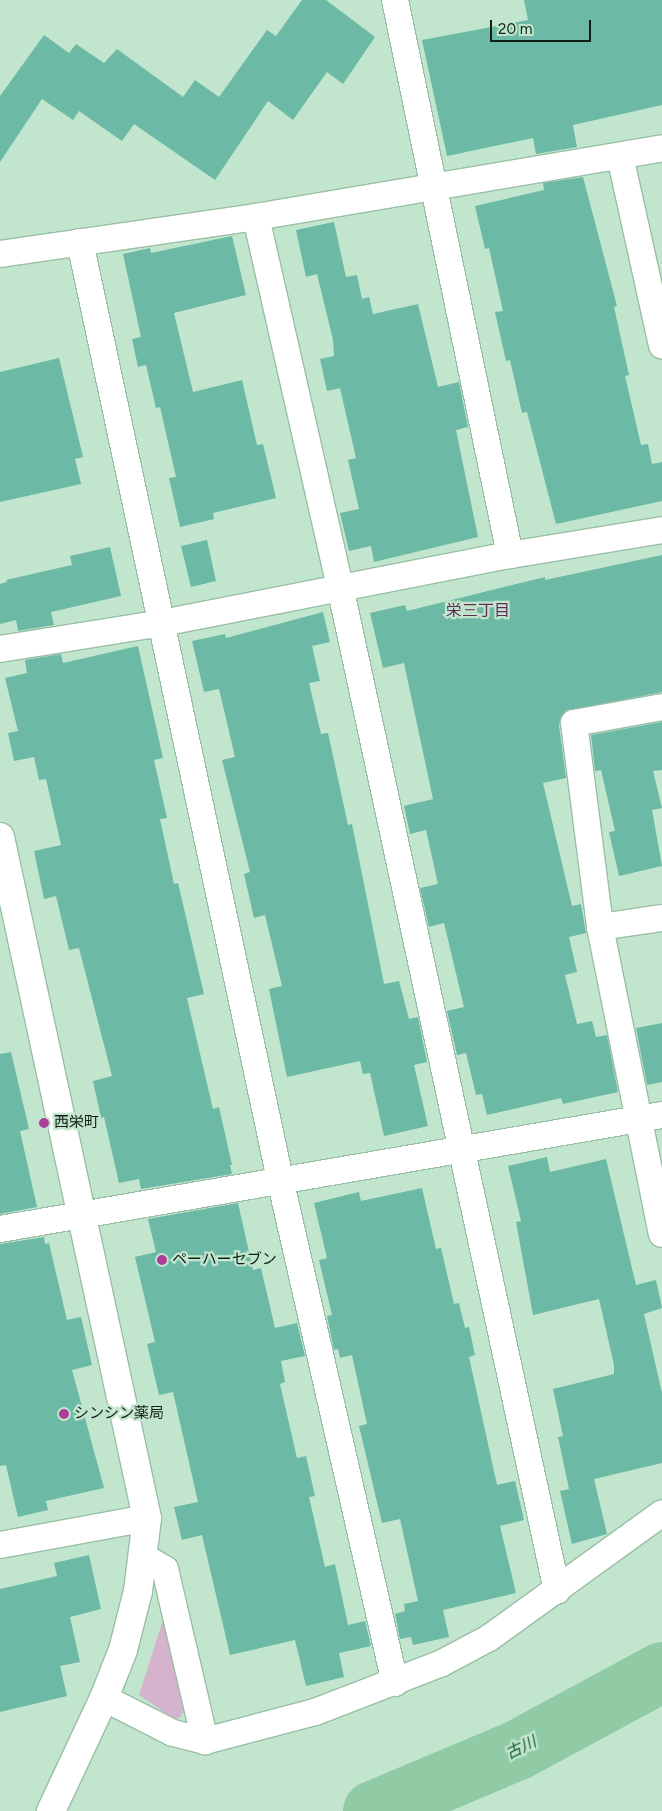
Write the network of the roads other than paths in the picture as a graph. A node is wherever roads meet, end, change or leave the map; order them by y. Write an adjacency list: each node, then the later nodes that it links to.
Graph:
1 (395, 0): 4 (street)
2 (662, 148): 3 (street)
3 (620, 156): 4 (street); 8 (street)
4 (433, 187): 5 (street); 10 (street)
5 (256, 217): 6 (street); 11 (street)
6 (80, 242): 7 (street); 12 (street)
7 (0, 254)
8 (662, 345)
9 (662, 530): 10 (street)
10 (510, 555): 11 (street)
11 (340, 590): 12 (street); 20 (street)
12 (162, 623): 13 (street); 21 (street)
13 (0, 649)
14 (662, 708): 17 (street)
15 (0, 837): 22 (street)
16 (662, 918): 17 (street)
17 (600, 927): 19 (street)
18 (662, 1114): 19 (street)
19 (637, 1120): 20 (street); 24 (street)
20 (462, 1151): 21 (street); 29 (street)
21 (280, 1180): 22 (street); 30 (street)
22 (82, 1216): 23 (street); 26 (street)
23 (0, 1229)
24 (662, 1234)
25 (662, 1512): 29 (street)
26 (147, 1518): 27 (street); 28 (street)
27 (0, 1545)
28 (144, 1557): 31 (street); 32 (street)
29 (557, 1591): 30 (street)
30 (395, 1682): 32 (street)
31 (104, 1698): 32 (street); 33 (street)
32 (205, 1741)
33 (51, 1811)

